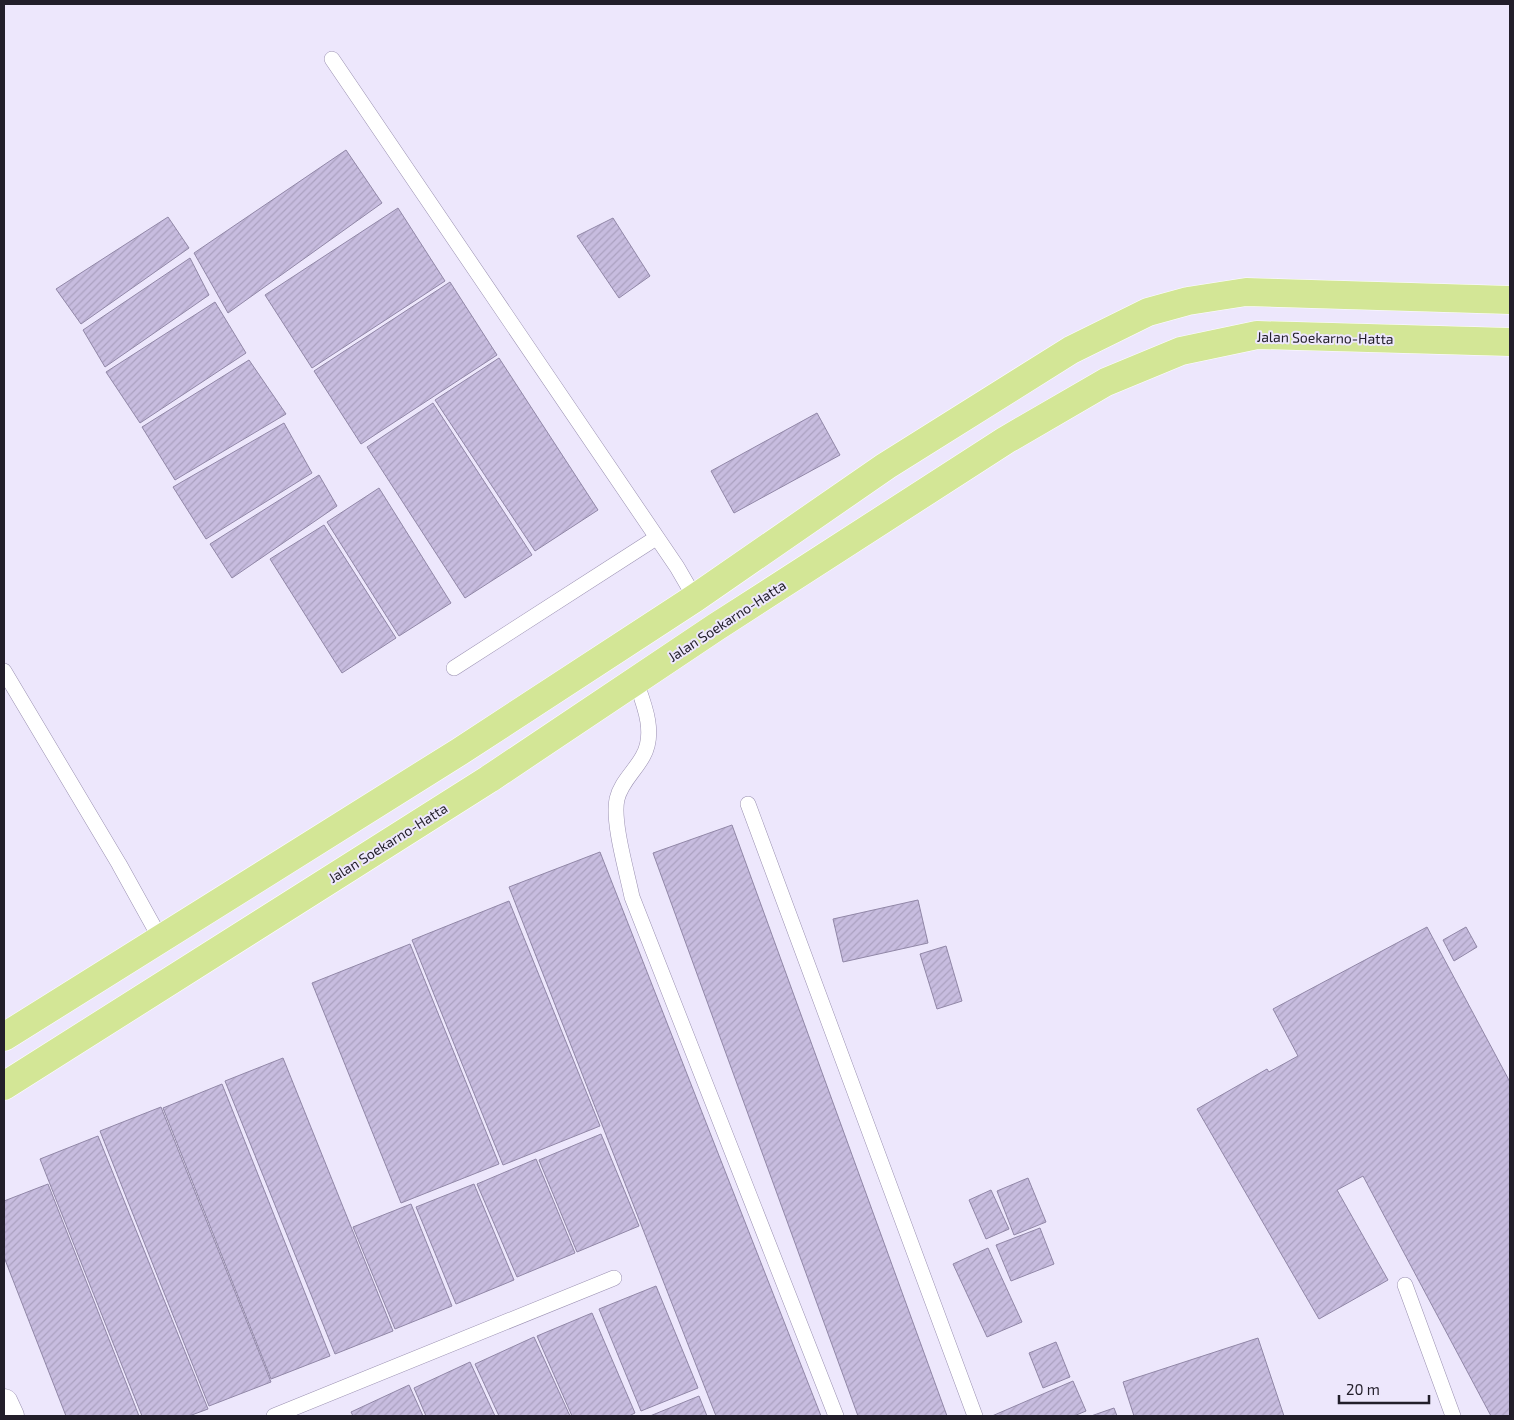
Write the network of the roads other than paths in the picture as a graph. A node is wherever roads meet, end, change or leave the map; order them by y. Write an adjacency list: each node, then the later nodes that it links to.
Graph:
1 (332, 59): 4 (lane)
2 (1510, 300): 5 (main road)
3 (1510, 342): 8 (main road, Jalan Soekarno-Hatta)
4 (656, 538): 5 (lane); 6 (lane)
5 (695, 598): 10 (main road)
6 (454, 668)
7 (4, 671): 10 (lane)
8 (636, 682): 12 (main road, Jalan Soekarno-Hatta); 18 (lane)
9 (748, 804): 19 (lane)
10 (160, 938): 11 (main road)
11 (4, 1037)
12 (4, 1086)
13 (614, 1278): 17 (lane)
14 (1405, 1285): 20 (lane)
15 (4, 1403): 16 (street)
16 (10, 1416)
17 (274, 1416)
18 (836, 1416)
19 (975, 1416)
20 (1453, 1416)

